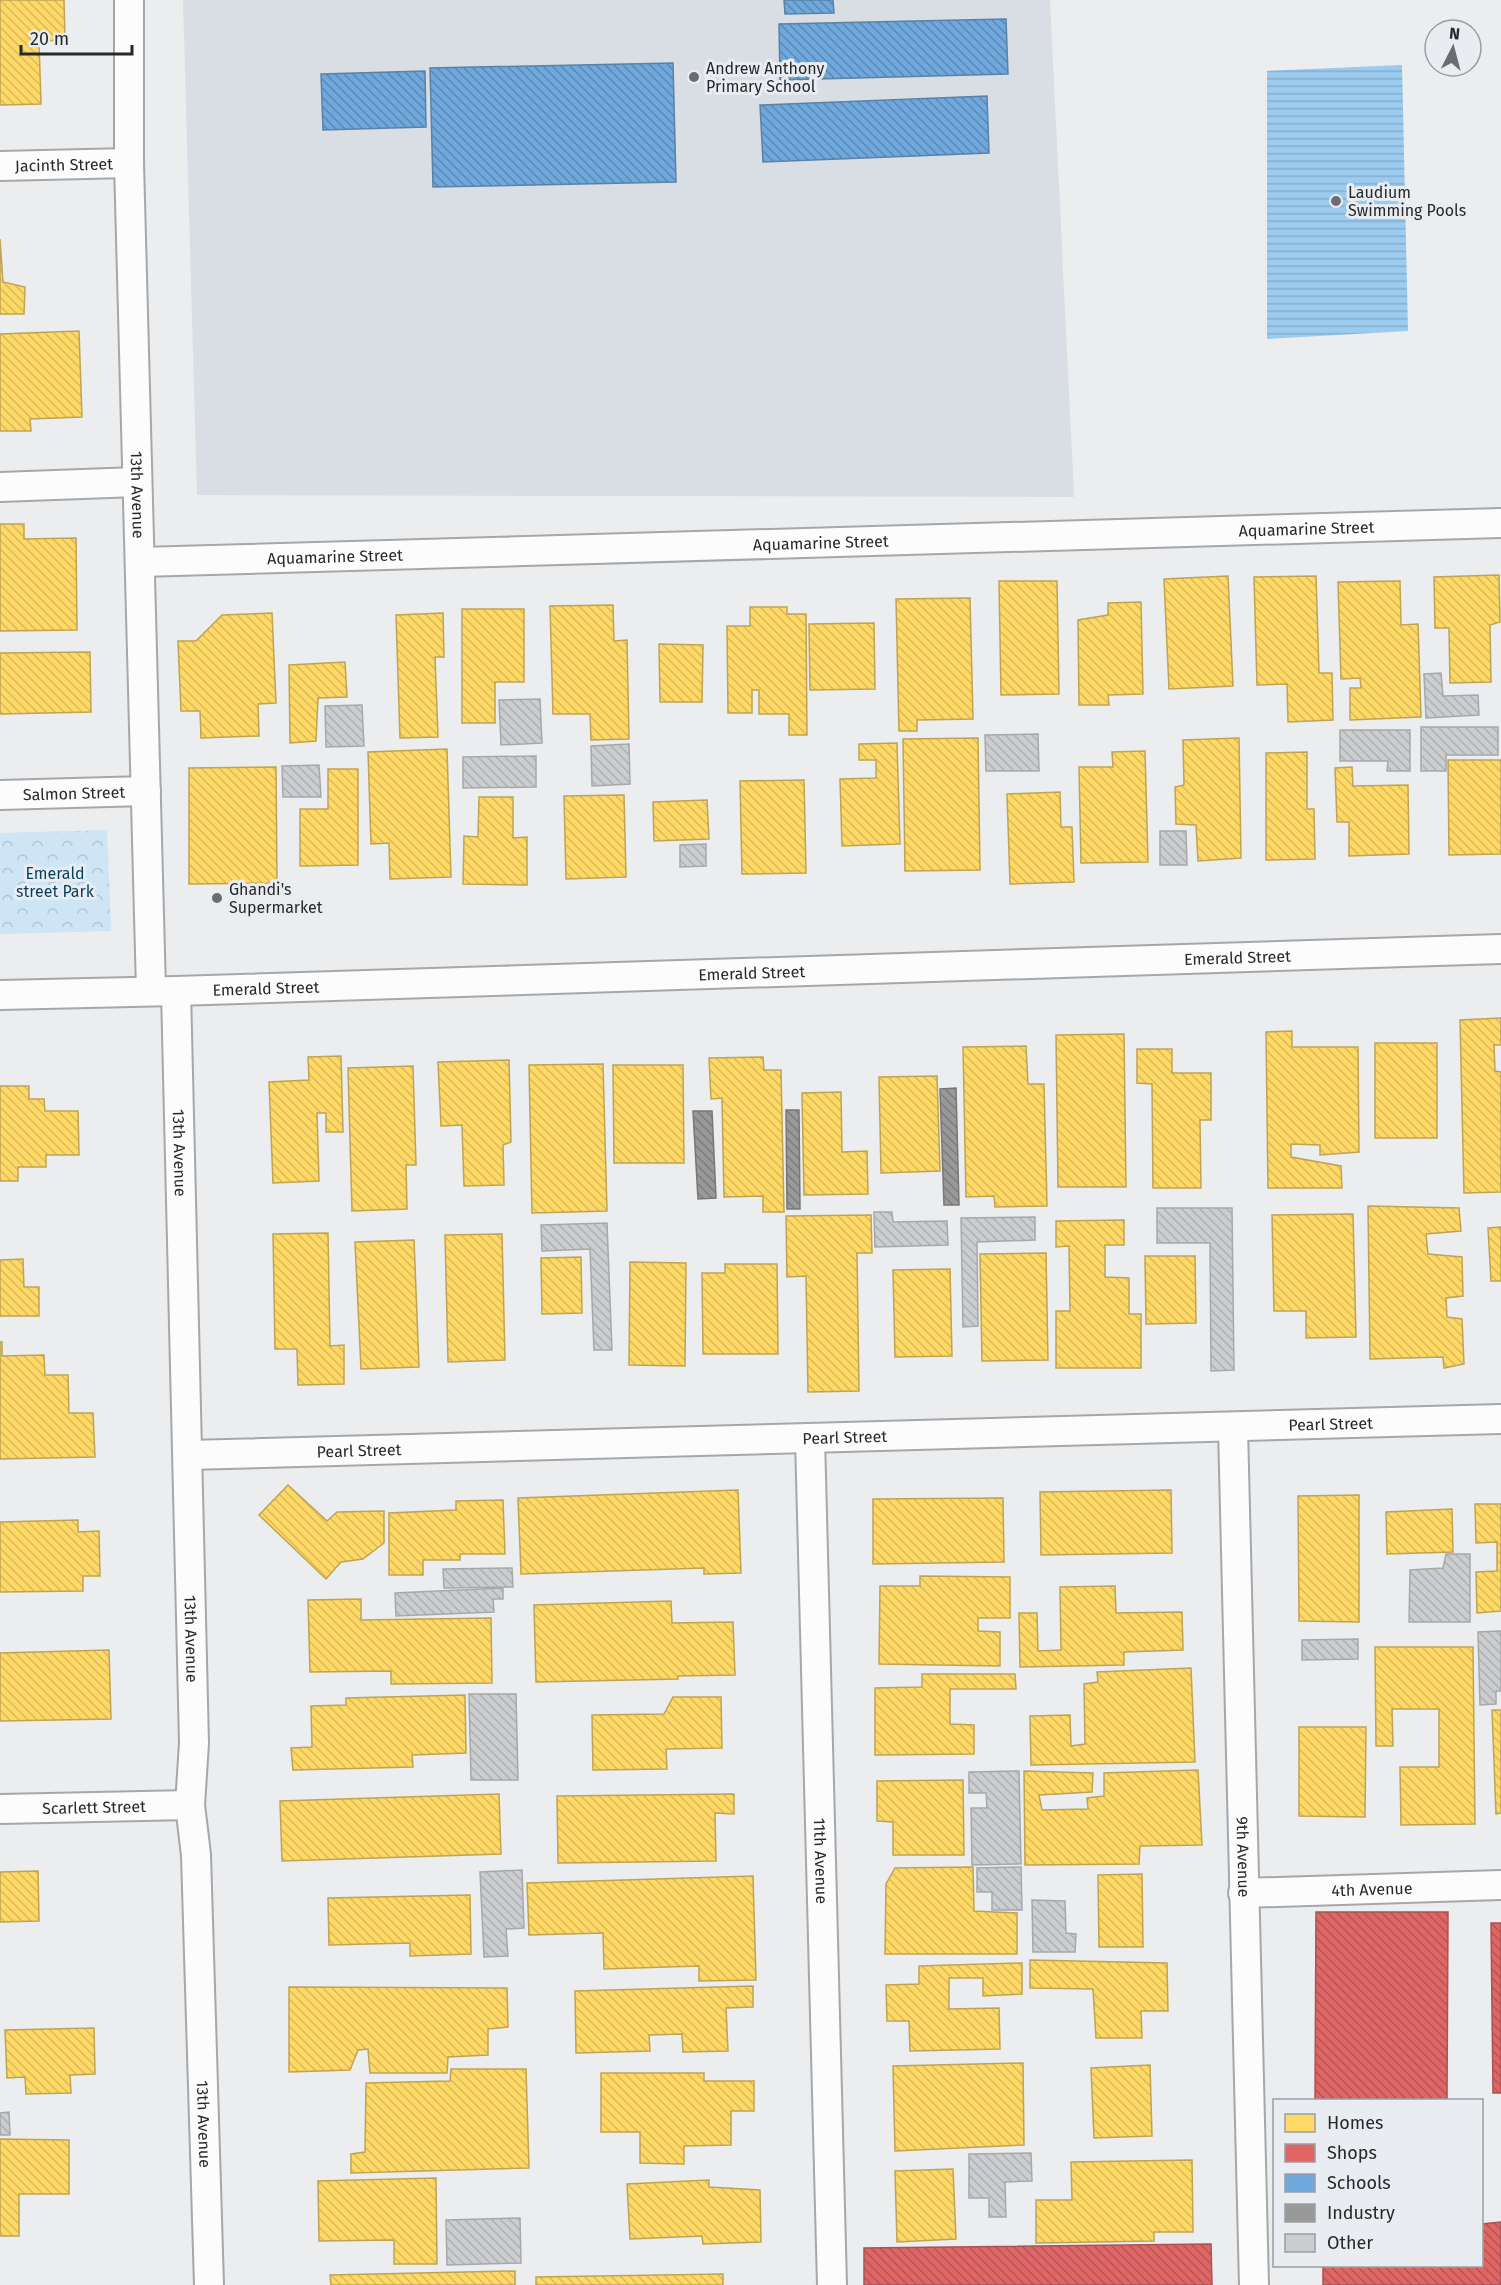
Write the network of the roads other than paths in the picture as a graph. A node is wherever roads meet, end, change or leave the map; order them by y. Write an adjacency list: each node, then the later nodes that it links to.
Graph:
1 (129, 0): 2 (street, 13th Avenue)
2 (129, 163): 3 (street, Jacinth Street); 4 (street, 13th Avenue)
3 (0, 166)
4 (137, 482): 5 (street); 7 (street, 13th Avenue)
5 (0, 487)
6 (1501, 523): 7 (street, Aquamarine Street)
7 (140, 562): 8 (street, 13th Avenue)
8 (146, 791): 9 (street, Salmon Street); 11 (street, 13th Avenue)
9 (0, 795)
10 (1501, 949): 11 (street, Emerald Street)
11 (164, 991): 12 (street, Emerald Street); 16 (street, 13th Avenue)
12 (0, 995)
13 (1501, 1419): 14 (street, Pearl Street)
14 (1233, 1428): 15 (street, Pearl Street); 20 (street, 9th Avenue)
15 (810, 1438): 16 (street, Pearl Street); 22 (street, 11th Avenue)
16 (188, 1455): 17 (street, 13th Avenue)
17 (190, 1805): 18 (street, Scarlett Street); 21 (street, 13th Avenue)
18 (0, 1809)
19 (1501, 1885): 20 (street, 4th Avenue)
20 (1243, 1893): 23 (street, 9th Avenue)
21 (209, 2285)
22 (832, 2285)
23 (1254, 2285)

